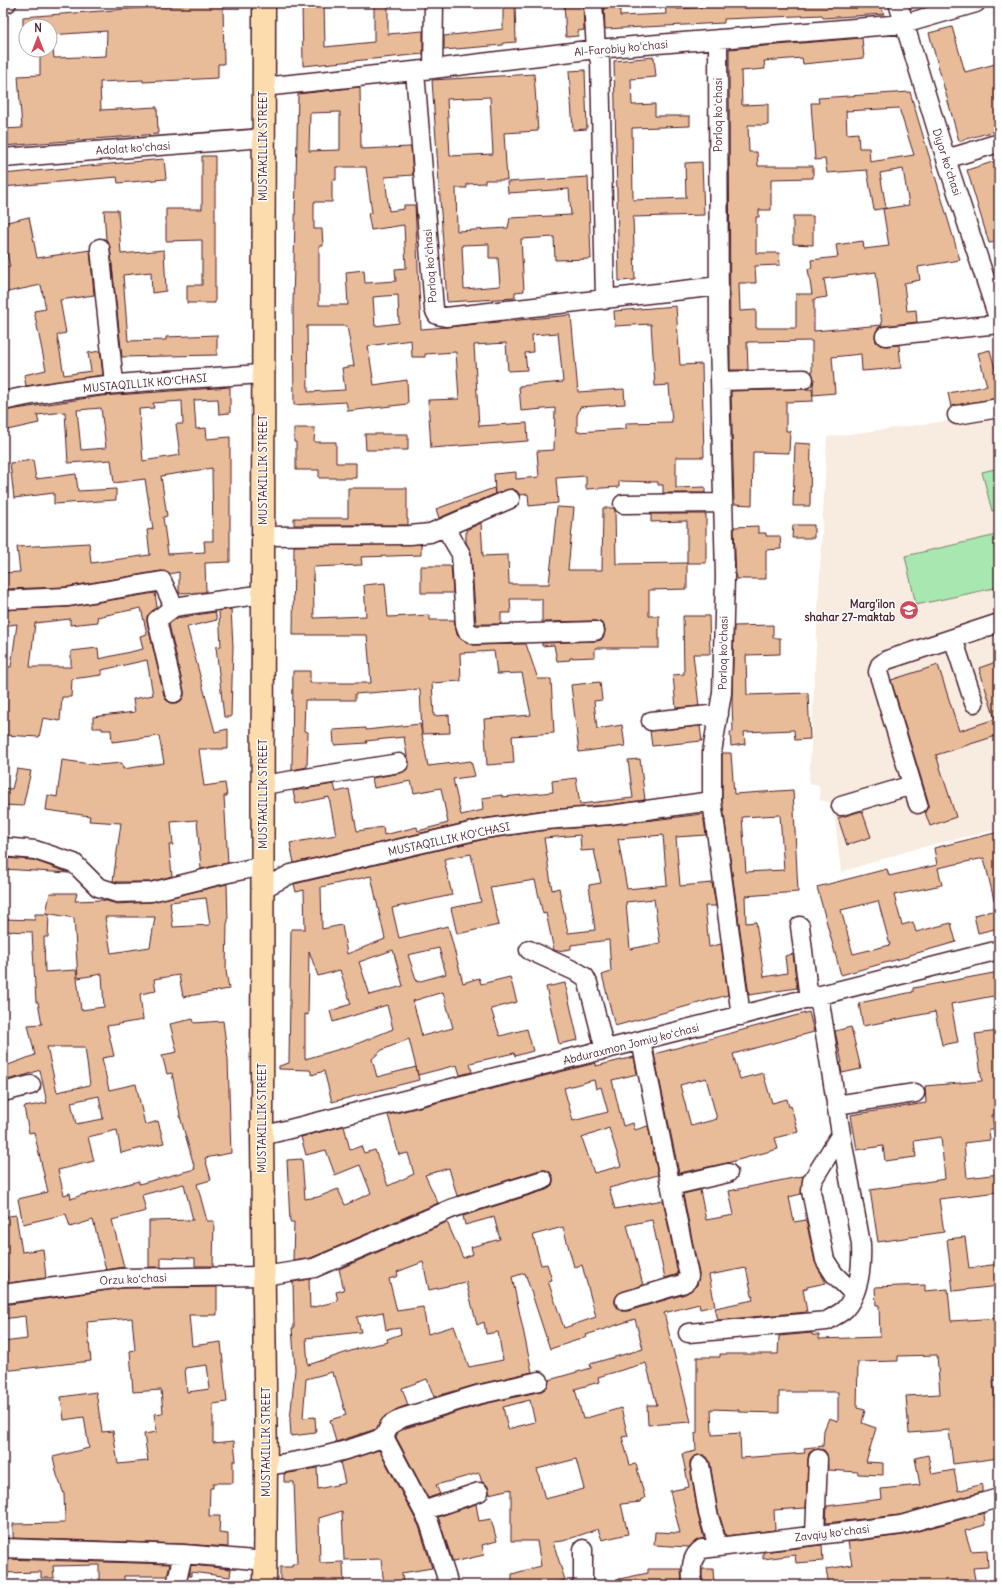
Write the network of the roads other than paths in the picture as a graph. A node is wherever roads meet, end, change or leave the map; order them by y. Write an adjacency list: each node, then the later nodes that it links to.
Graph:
1 (3, 3): 2 (street)
2 (6, 3)
3 (264, 3): 12 (main road, MUSTAKILLIK STREET)
4 (434, 3): 11 (street, Porloq koʻchasi)
5 (593, 3): 10 (street)
6 (898, 3): 8 (street, Diyor koʻchasi)
7 (976, 3): 8 (street, Al-Farobiy koʻchasi)
8 (904, 24): 9 (street, Al-Farobiy koʻchasi); 16 (street, Diyor koʻchasi)
9 (718, 39): 10 (street, Al-Farobiy koʻchasi); 18 (street, Porloq koʻchasi)
10 (596, 49): 11 (street, Al-Farobiy koʻchasi); 19 (street)
11 (424, 70): 12 (street, Al-Farobiy koʻchasi); 19 (street, Porloq koʻchasi)
12 (263, 88): 13 (main road, MUSTAKILLIK STREET)
13 (263, 138): 15 (street, Adolat koʻchasi); 22 (main road, MUSTAKILLIK STREET)
14 (999, 143): 16 (street)
15 (3, 158)
16 (946, 159): 20 (street, Diyor koʻchasi)
17 (100, 248): 25 (street)
18 (719, 286): 19 (street, Porloq koʻchasi); 24 (street, Porloq koʻchasi)
19 (604, 300)
20 (999, 322): 21 (street)
21 (885, 336)
22 (263, 374): 25 (street, MUSTAQILLIK KO‘CHASI); 33 (main road, MUSTAKILLIK STREET)
23 (804, 379): 24 (street)
24 (720, 381): 30 (street, Porloq koʻchasi)
25 (114, 384): 26 (street, MUSTAQILLIK KO‘CHASI)
26 (3, 401)
27 (999, 408): 28 (street)
28 (957, 415)
29 (510, 500): 32 (street)
30 (723, 503): 31 (street); 42 (street, Porloq koʻchasi)
31 (623, 504)
32 (445, 527): 33 (street); 38 (street)
33 (263, 536): 34 (main road, MUSTAKILLIK STREET)
34 (263, 594): 36 (street); 45 (main road, MUSTAKILLIK STREET)
35 (3, 600): 36 (street)
36 (174, 607): 40 (street)
37 (999, 623): 39 (street)
38 (595, 631)
39 (953, 638): 41 (street); 46 (street)
40 (174, 693)
41 (974, 703)
42 (719, 714): 43 (street); 47 (street, Porloq koʻchasi)
43 (651, 721)
44 (399, 762): 45 (street)
45 (263, 785): 51 (main road, MUSTAKILLIK STREET)
46 (912, 786): 48 (street); 49 (street)
47 (712, 801): 52 (street, MUSTAQILLIK KO‘CHASI); 57 (street, Porloq koʻchasi)
48 (918, 804)
49 (841, 806)
50 (3, 847): 51 (street)
51 (262, 866): 52 (main road, MUSTAKILLIK STREET)
52 (262, 889): 65 (main road, MUSTAKILLIK STREET)
53 (800, 926): 56 (street)
54 (529, 950): 59 (street)
55 (999, 950): 56 (street, Abduraxmon Jomiy koʻchasi)
56 (814, 997): 57 (street, Abduraxmon Jomiy koʻchasi); 63 (street)
57 (741, 1016): 58 (street, Abduraxmon Jomiy koʻchasi)
58 (641, 1041): 59 (street, Abduraxmon Jomiy koʻchasi); 68 (street)
59 (605, 1050): 65 (street, Abduraxmon Jomiy koʻchasi)
60 (30, 1086): 61 (street)
61 (3, 1092)
62 (915, 1093): 63 (street)
63 (836, 1105): 64 (street)
64 (841, 1134): 71 (street); 71 (street)
65 (262, 1136): 69 (main road, MUSTAKILLIK STREET)
66 (728, 1173): 68 (street)
67 (543, 1180): 69 (street, Orzu koʻchasi)
68 (671, 1186): 72 (street)
69 (264, 1276): 70 (street, Orzu koʻchasi); 78 (main road, MUSTAKILLIK STREET)
70 (3, 1294)
71 (854, 1294): 73 (street)
72 (624, 1301)
73 (688, 1333)
74 (539, 1382): 75 (street)
75 (384, 1437): 78 (street); 81 (street)
76 (818, 1459): 82 (street)
77 (700, 1464): 83 (street)
78 (266, 1466): 87 (main road, MUSTAKILLIK STREET)
79 (479, 1492): 81 (street)
80 (999, 1498): 82 (street, Zavqiy koʻchasi)
81 (423, 1511): 90 (street)
82 (814, 1535): 83 (street, Zavqiy koʻchasi)
83 (718, 1547): 92 (street, Zavqiy koʻchasi)
84 (3, 1548): 86 (street)
85 (583, 1549): 91 (street)
86 (183, 1554): 87 (street); 88 (street)
87 (266, 1561): 89 (main road, MUSTAKILLIK STREET)
88 (176, 1585)
89 (266, 1585)
90 (448, 1585)
91 (581, 1585)
92 (692, 1585)

